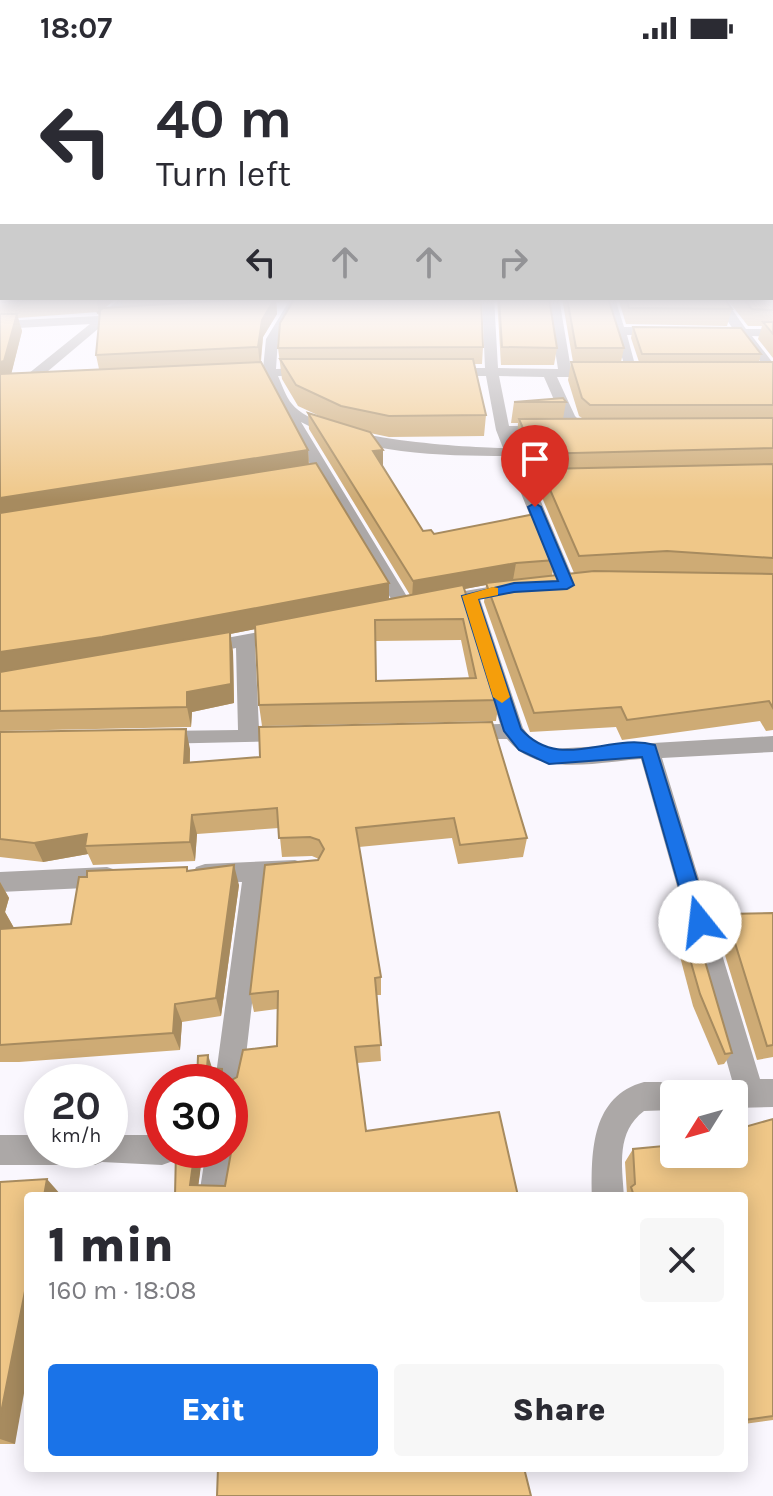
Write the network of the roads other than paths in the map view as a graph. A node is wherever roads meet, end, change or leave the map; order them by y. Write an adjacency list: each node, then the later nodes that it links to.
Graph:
1 (43, 365): 16 (street)
2 (270, 365): 6 (street)
3 (492, 365): 9 (street)
4 (564, 365): 12 (street)
5 (630, 365): 13 (street)
6 (269, 372): 7 (street); 15 (street); 17 (street)
7 (333, 372)
8 (428, 372): 9 (street)
9 (492, 372): 12 (street); 18 (street)
10 (757, 372): 11 (street)
11 (773, 372)
12 (565, 373): 13 (street); 19 (street)
13 (633, 373): 14 (street)
14 (648, 373)
15 (223, 374)
16 (54, 383)
17 (290, 410): 21 (street); 26 (street)
18 (503, 430): 19 (street); 21 (street)
19 (582, 430): 20 (street)
20 (598, 430)
21 (512, 452): 23 (street)
22 (585, 480): 23 (street)
23 (524, 481): 25 (street)
24 (589, 584): 25 (street)
25 (567, 585): 26 (street)
26 (470, 596): 30 (street)
27 (307, 628): 28 (street)
28 (245, 641): 29 (street); 33 (street)
29 (185, 652)
30 (513, 731): 31 (street); 36 (street)
31 (451, 733)
32 (311, 735): 33 (street)
33 (249, 737): 34 (street)
34 (136, 739)
35 (773, 744): 36 (street)
36 (649, 750): 43 (street)
37 (311, 869): 38 (street)
38 (255, 872): 39 (street); 42 (street)
39 (175, 875)
40 (128, 877): 41 (street)
41 (0, 882)
42 (231, 1064)
43 (751, 1093)
44 (660, 1096): 49 (street)
45 (0, 1150): 46 (street)
46 (24, 1150)
47 (219, 1168): 48 (street)
48 (216, 1192)
49 (608, 1192)

